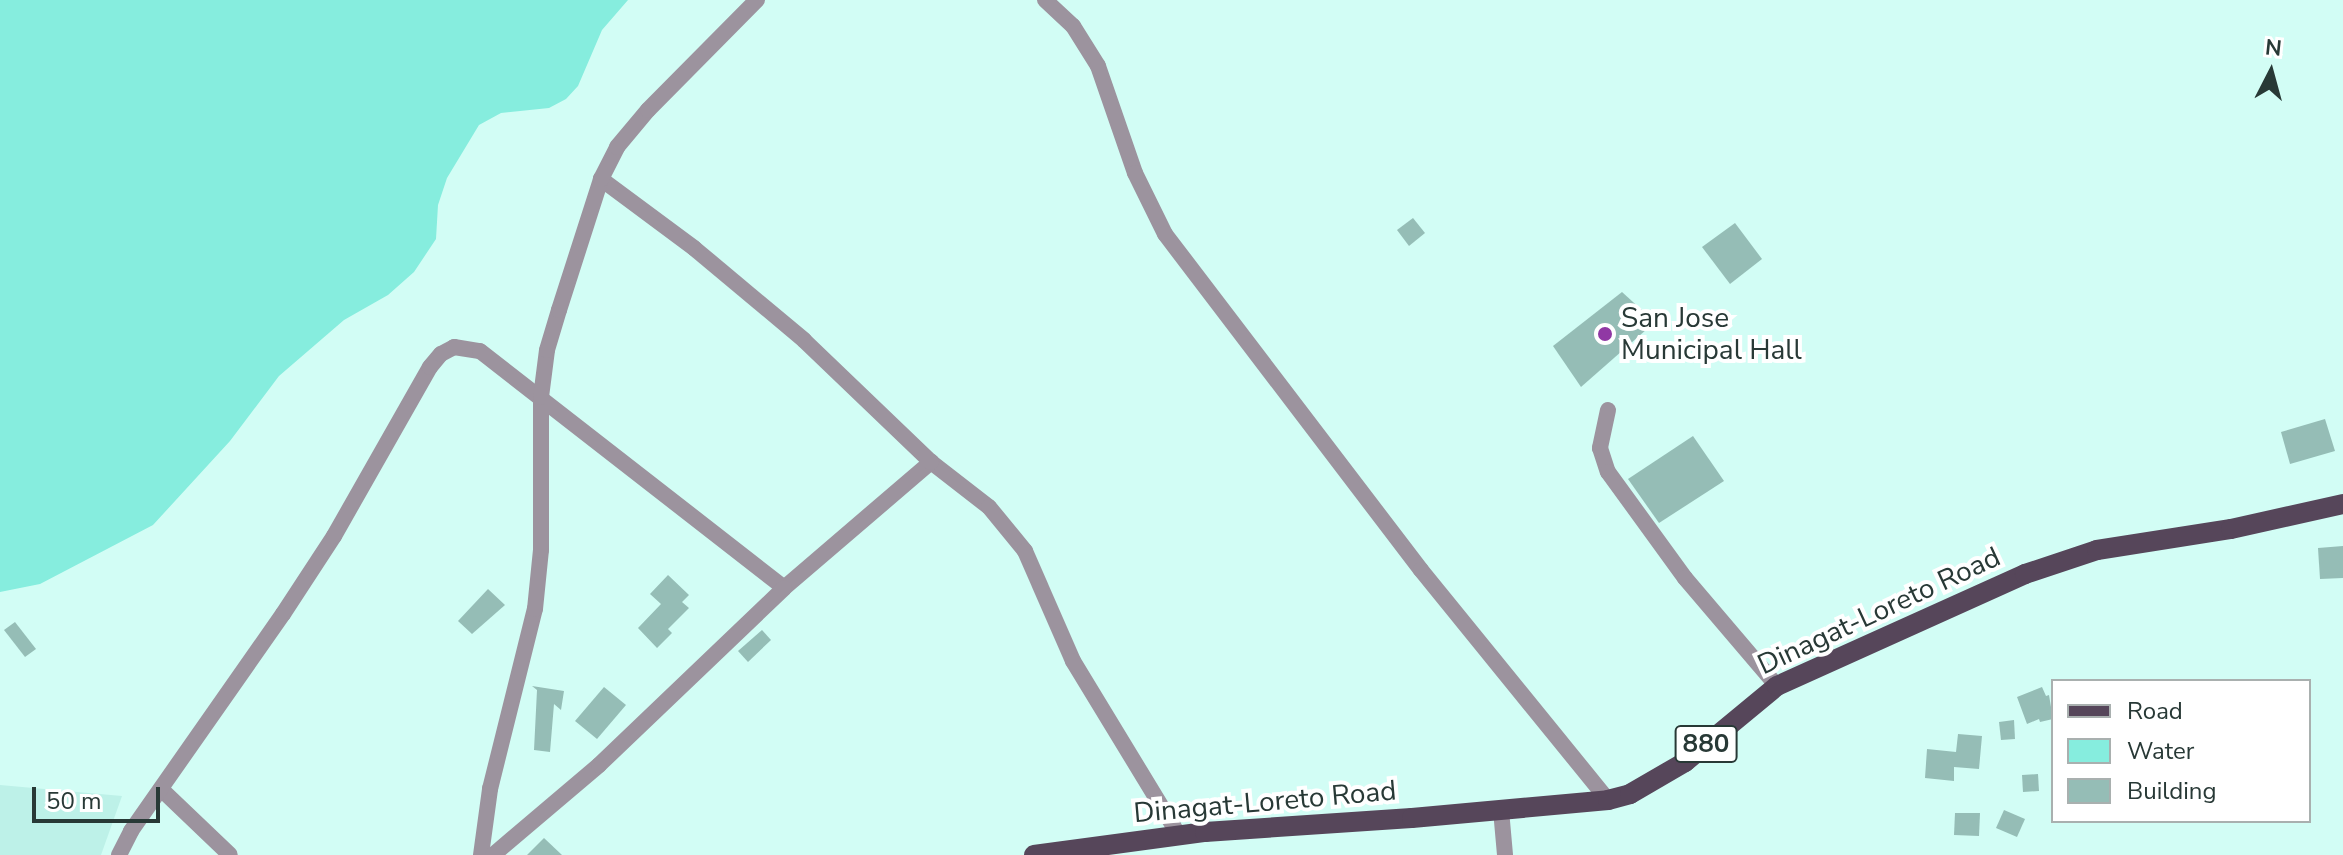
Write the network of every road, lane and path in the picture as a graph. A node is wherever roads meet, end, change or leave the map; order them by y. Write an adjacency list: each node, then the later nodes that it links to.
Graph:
1 (757, 0): 3 (street)
2 (1045, 0): 11 (street)
3 (601, 179): 4 (street); 6 (street)
4 (541, 397): 8 (street); 10 (street); 16 (street)
5 (1608, 410): 9 (street)
6 (931, 462): 8 (street); 13 (street)
7 (2343, 504): 9 (main road, Dinagat-Loreto Road / 880)
8 (784, 588): 17 (street)
9 (1777, 686): 11 (main road, Dinagat-Loreto Road / 880)
10 (161, 789): 14 (street); 15 (street)
11 (1608, 800): 12 (main road, Dinagat-Loreto Road / 880)
12 (1501, 810): 13 (main road, Dinagat-Loreto Road / 880); 19 (street)
13 (1179, 835): 18 (main road, Dinagat-Loreto Road / 880)
14 (119, 855)
15 (230, 855)
16 (481, 855)
17 (493, 855)
18 (1034, 855)
19 (1505, 855)

